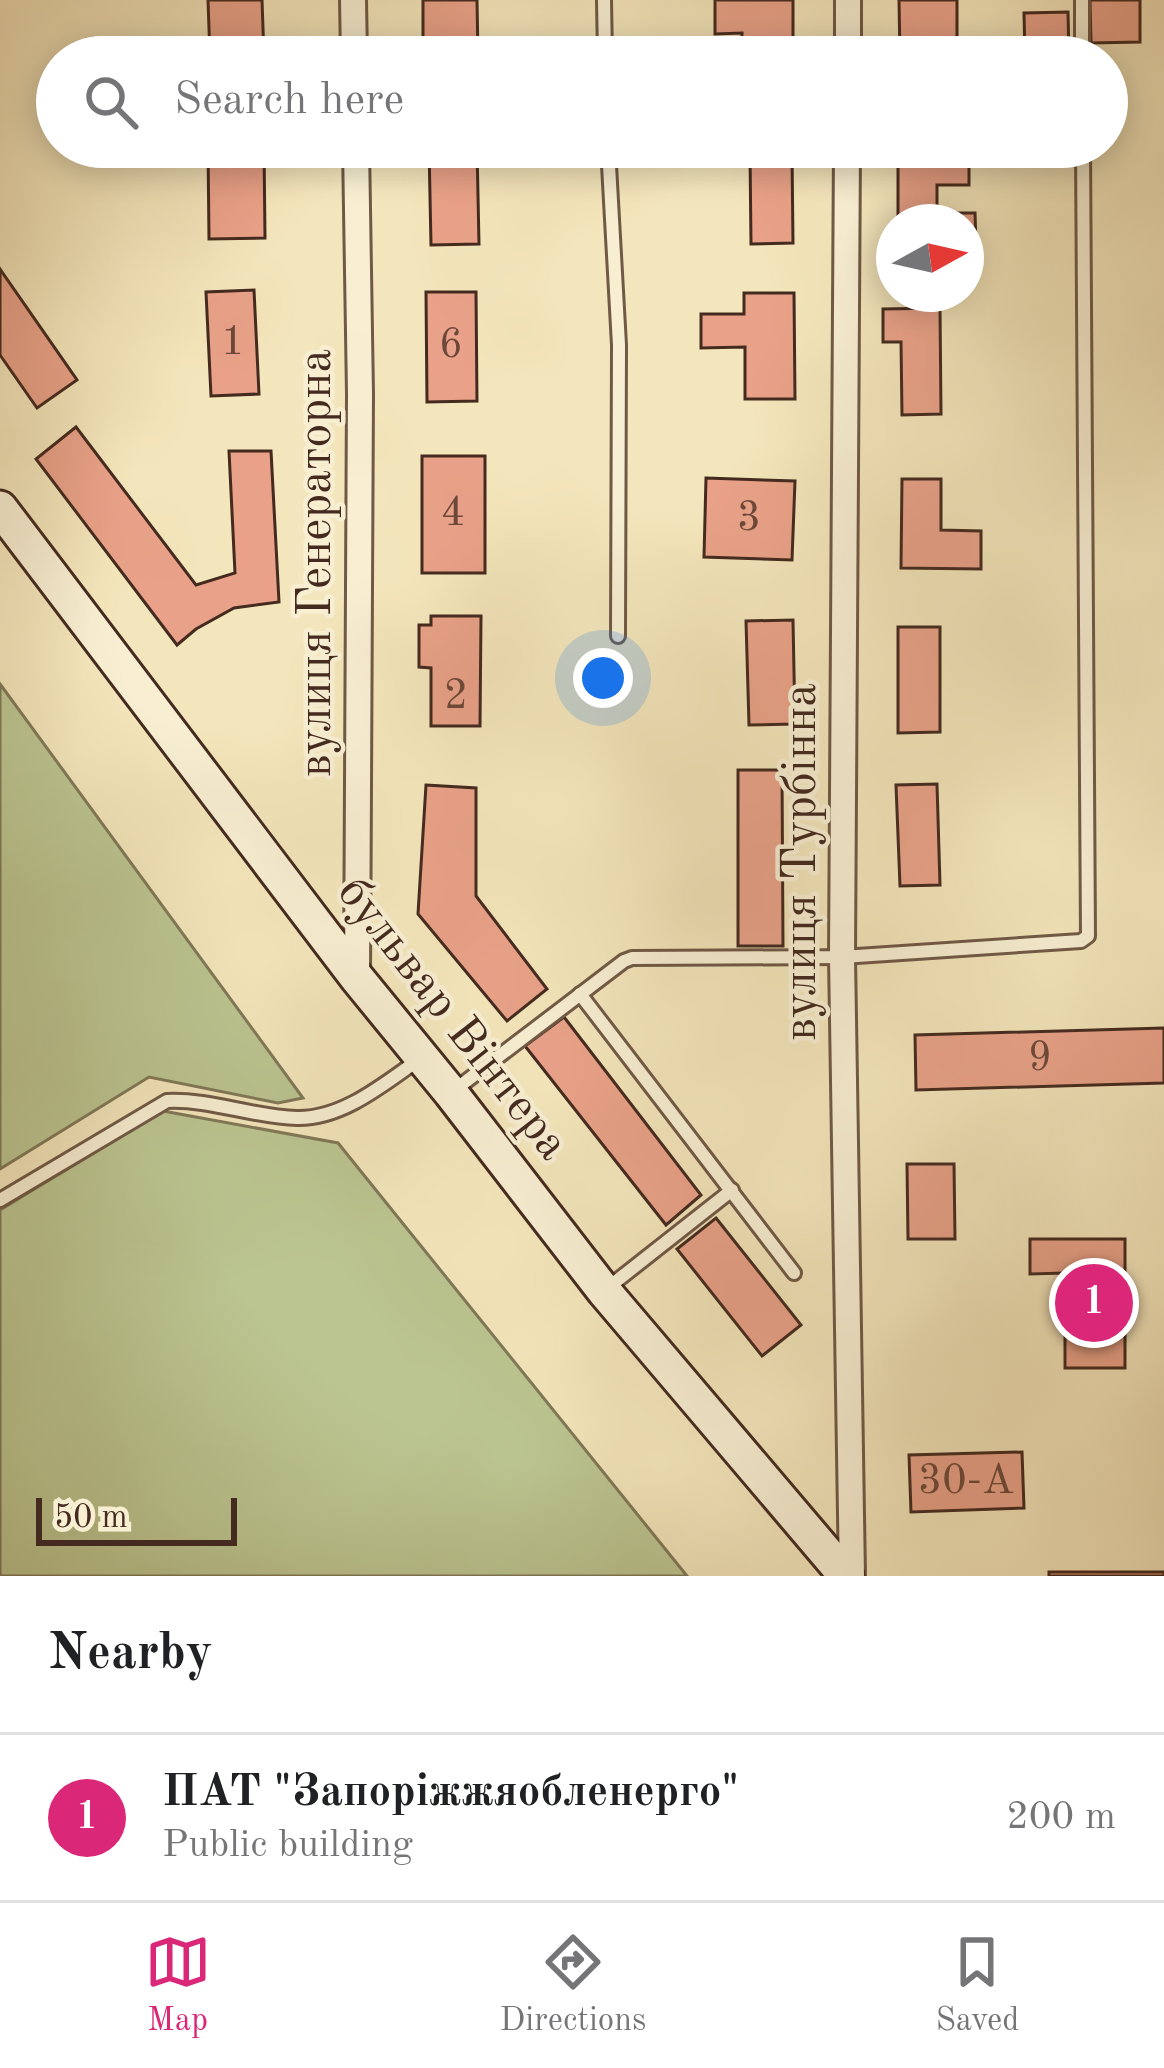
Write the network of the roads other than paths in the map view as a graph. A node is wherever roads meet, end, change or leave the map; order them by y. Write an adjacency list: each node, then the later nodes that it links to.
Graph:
1 (353, 0): 5 (street)
2 (604, 0): 6 (lane)
3 (848, 0): 7 (street)
4 (1082, 0): 8 (lane)
5 (354, 36)
6 (605, 36)
7 (848, 36)
8 (1082, 36)
9 (356, 168): 16 (street, вулиця Генераторна)
10 (609, 168): 14 (lane)
11 (847, 168): 15 (street, вулиця Турбінна)
12 (1083, 168): 15 (lane)
13 (0, 508): 16 (street, бульвар Вінтера)
14 (618, 636)
15 (842, 957): 17 (lane); 24 (street, вулиця Турбінна)
16 (358, 978): 18 (street, бульвар Вінтера)
17 (580, 994): 19 (lane); 20 (lane)
18 (422, 1058): 19 (street, бульвар Вінтера); 21 (lane)
19 (451, 1093): 23 (street, бульвар Вінтера)
20 (732, 1190): 22 (lane); 23 (lane)
21 (0, 1200)
22 (794, 1274)
23 (604, 1291): 24 (street, бульвар Вінтера)
24 (849, 1576)

